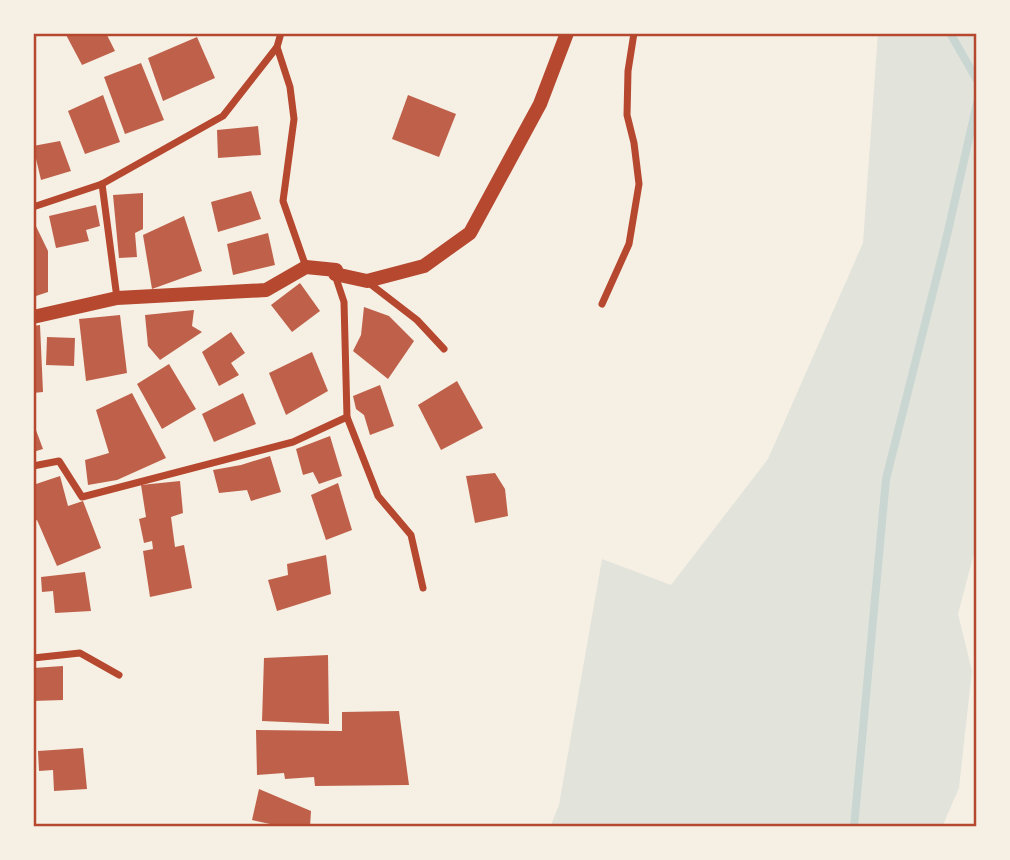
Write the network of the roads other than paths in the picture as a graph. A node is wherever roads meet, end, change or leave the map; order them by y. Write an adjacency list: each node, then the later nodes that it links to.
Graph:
1 (281, 33): 4 (street)
2 (567, 33): 9 (main road)
3 (634, 33): 11 (street)
4 (277, 47): 5 (street); 7 (street)
5 (102, 184): 6 (street); 10 (street)
6 (33, 207)
7 (306, 267): 8 (main road); 10 (main road)
8 (335, 274): 9 (main road); 14 (street)
9 (367, 281): 13 (street)
10 (117, 298): 12 (main road)
11 (603, 304)
12 (33, 317)
13 (444, 349)
14 (347, 417): 15 (street); 16 (street)
15 (33, 466)
16 (423, 588)
17 (33, 658): 18 (street)
18 (119, 675)

